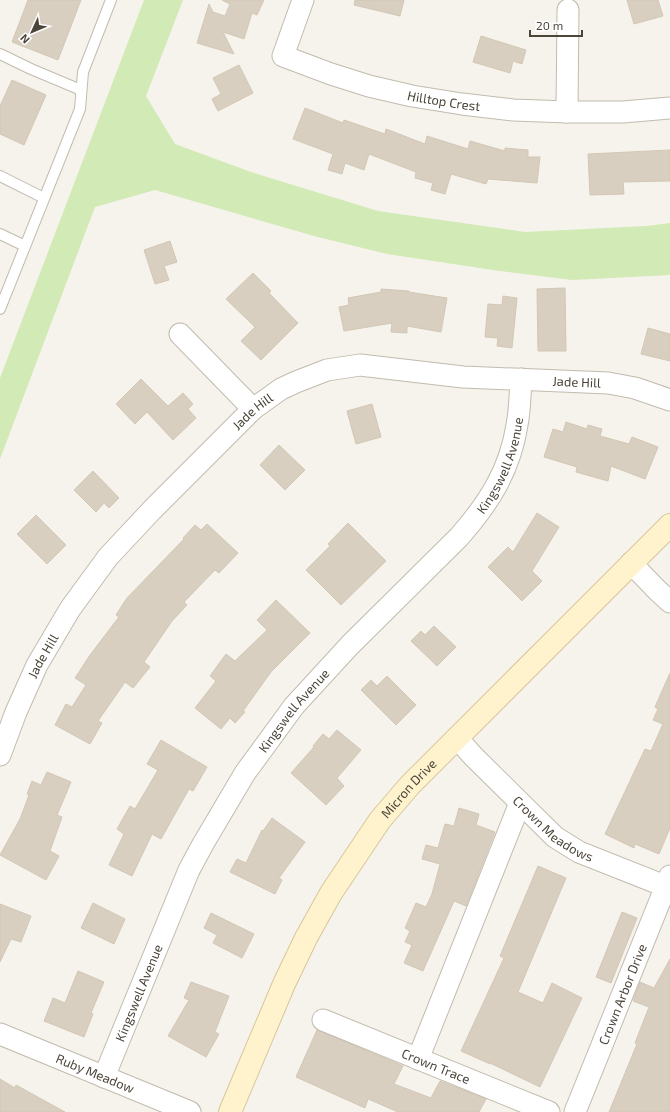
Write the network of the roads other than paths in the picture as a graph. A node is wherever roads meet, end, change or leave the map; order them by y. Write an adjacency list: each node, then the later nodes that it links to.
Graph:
1 (112, 0): 5 (lane)
2 (304, 0): 7 (street, Hilltop Crest)
3 (568, 10): 7 (street)
4 (0, 54): 5 (lane)
5 (82, 90): 9 (lane)
6 (670, 108): 7 (street, Hilltop Crest)
7 (567, 112)
8 (0, 176): 9 (lane)
9 (44, 198): 11 (lane)
10 (0, 234): 11 (lane)
11 (25, 246): 12 (lane)
12 (0, 309)
13 (180, 334): 16 (street)
14 (521, 379): 15 (street, Jade Hill); 16 (street, Jade Hill); 27 (street, Kingswell Avenue)
15 (670, 400)
16 (253, 409): 21 (street, Jade Hill)
17 (670, 524): 18 (street, Micron Drive)
18 (631, 563): 19 (street); 20 (street, Micron Drive)
19 (670, 602)
20 (456, 738): 22 (street, Crown Meadows); 29 (street, Micron Drive)
21 (0, 755)
22 (520, 803): 23 (street, Crown Meadows); 26 (street)
23 (669, 884): 31 (street, Crown Arbor Drive)
24 (323, 1020): 26 (street, Crown Trace)
25 (0, 1034): 27 (street, Ruby Meadow)
26 (418, 1059): 30 (street, Crown Trace)
27 (104, 1077): 28 (street, Ruby Meadow)
28 (190, 1112)
29 (230, 1112)
30 (549, 1112)
31 (575, 1112)

